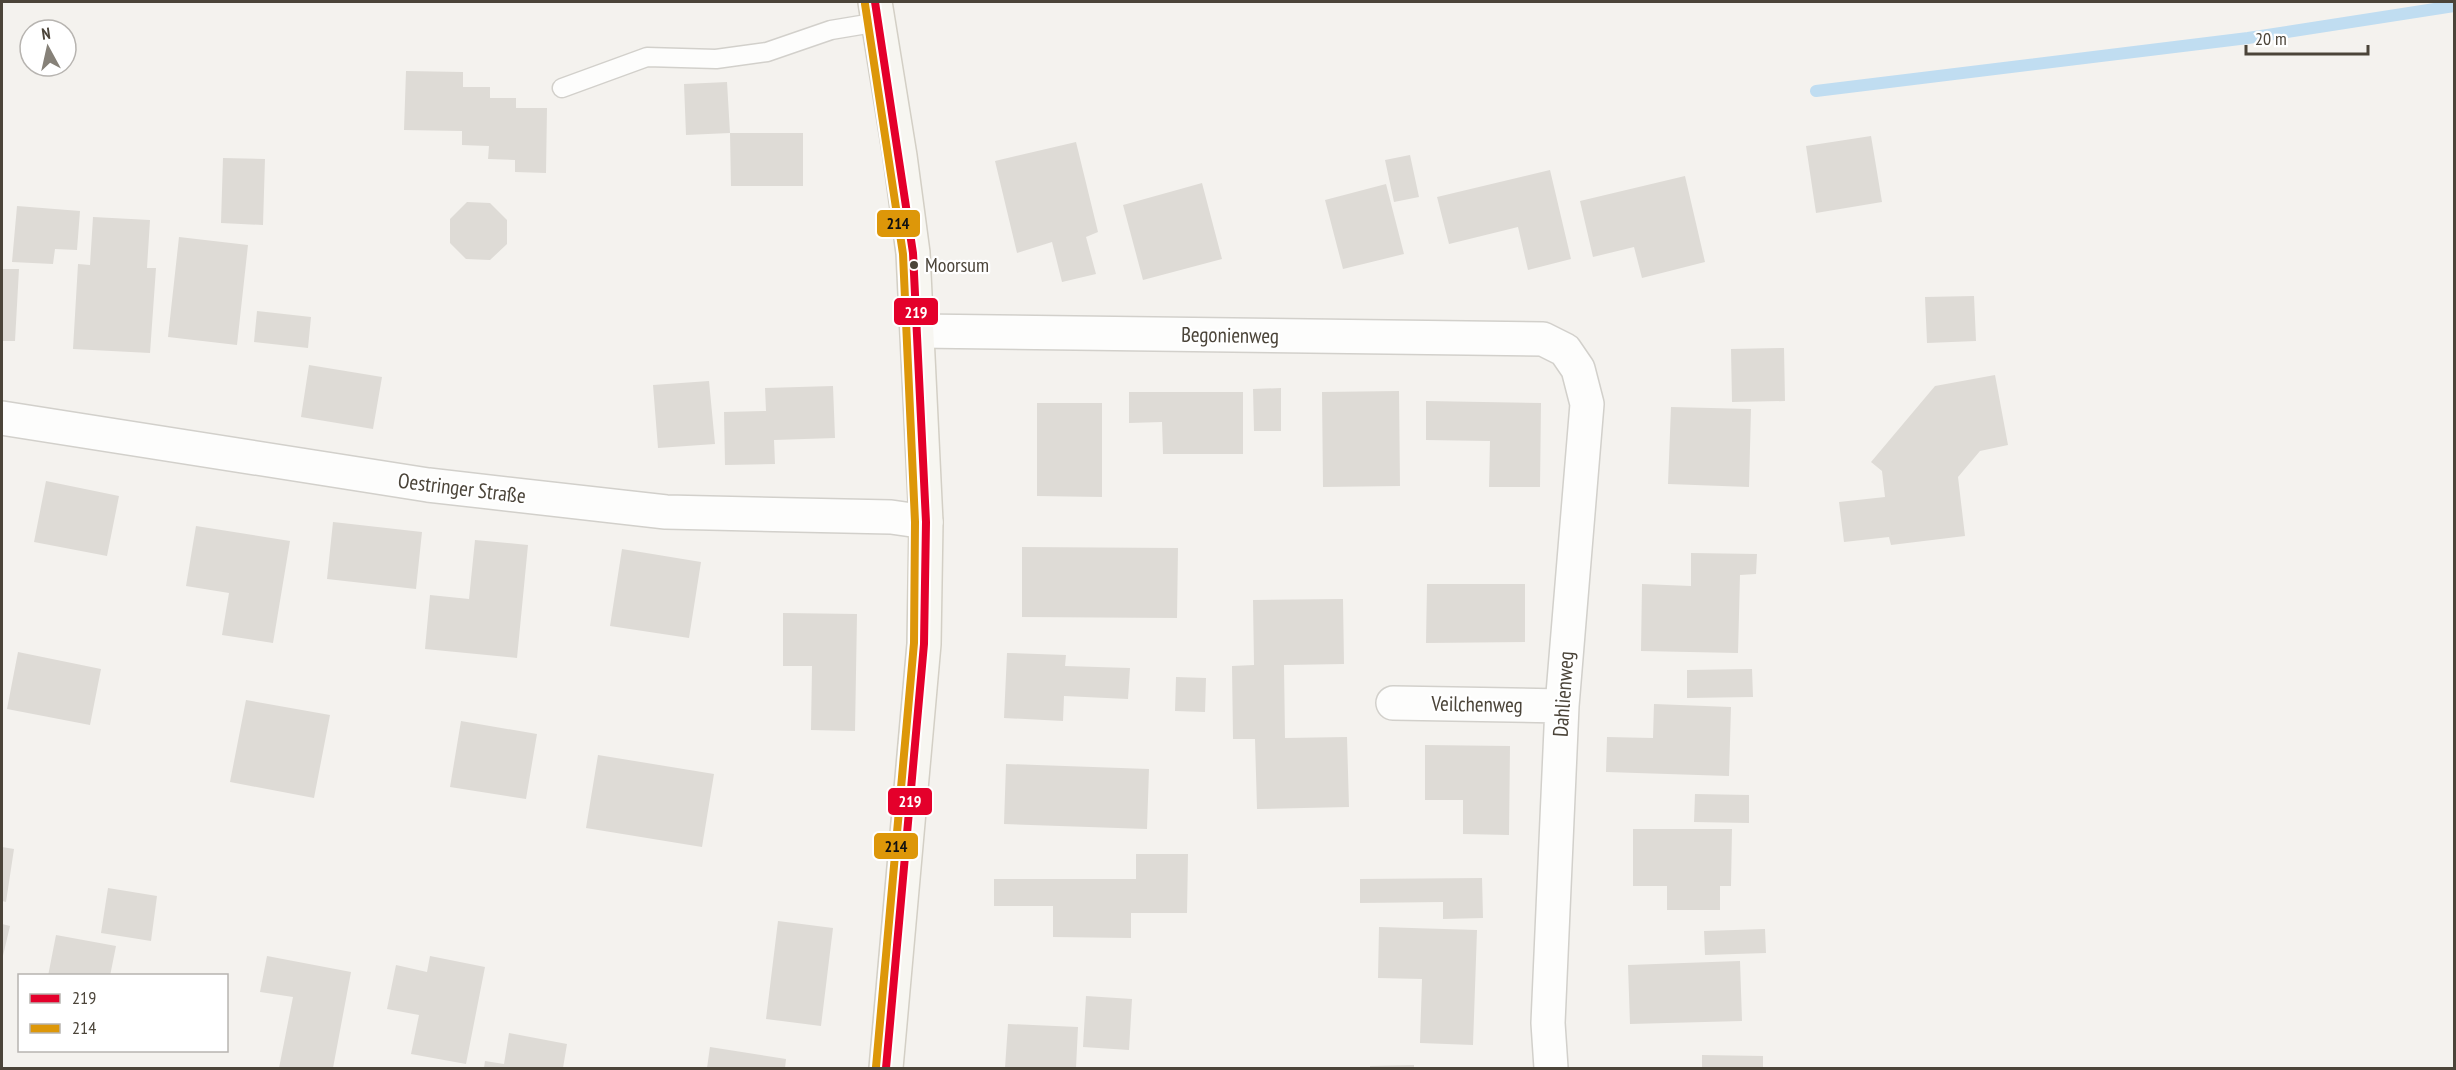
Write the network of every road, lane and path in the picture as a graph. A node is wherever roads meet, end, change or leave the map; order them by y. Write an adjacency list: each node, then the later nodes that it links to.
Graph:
1 (877, 12): 2 (lane); 3 (main road)
2 (562, 88)
3 (918, 331): 4 (street, Begonienweg); 6 (main road)
4 (1543, 339): 8 (street, Dahlienweg)
5 (2, 418): 6 (street, Oestringer Straße)
6 (926, 522): 9 (main road)
7 (1393, 703): 8 (street, Veilchenweg)
8 (1562, 706): 10 (street, Dahlienweg)
9 (886, 1068)
10 (1551, 1068)

